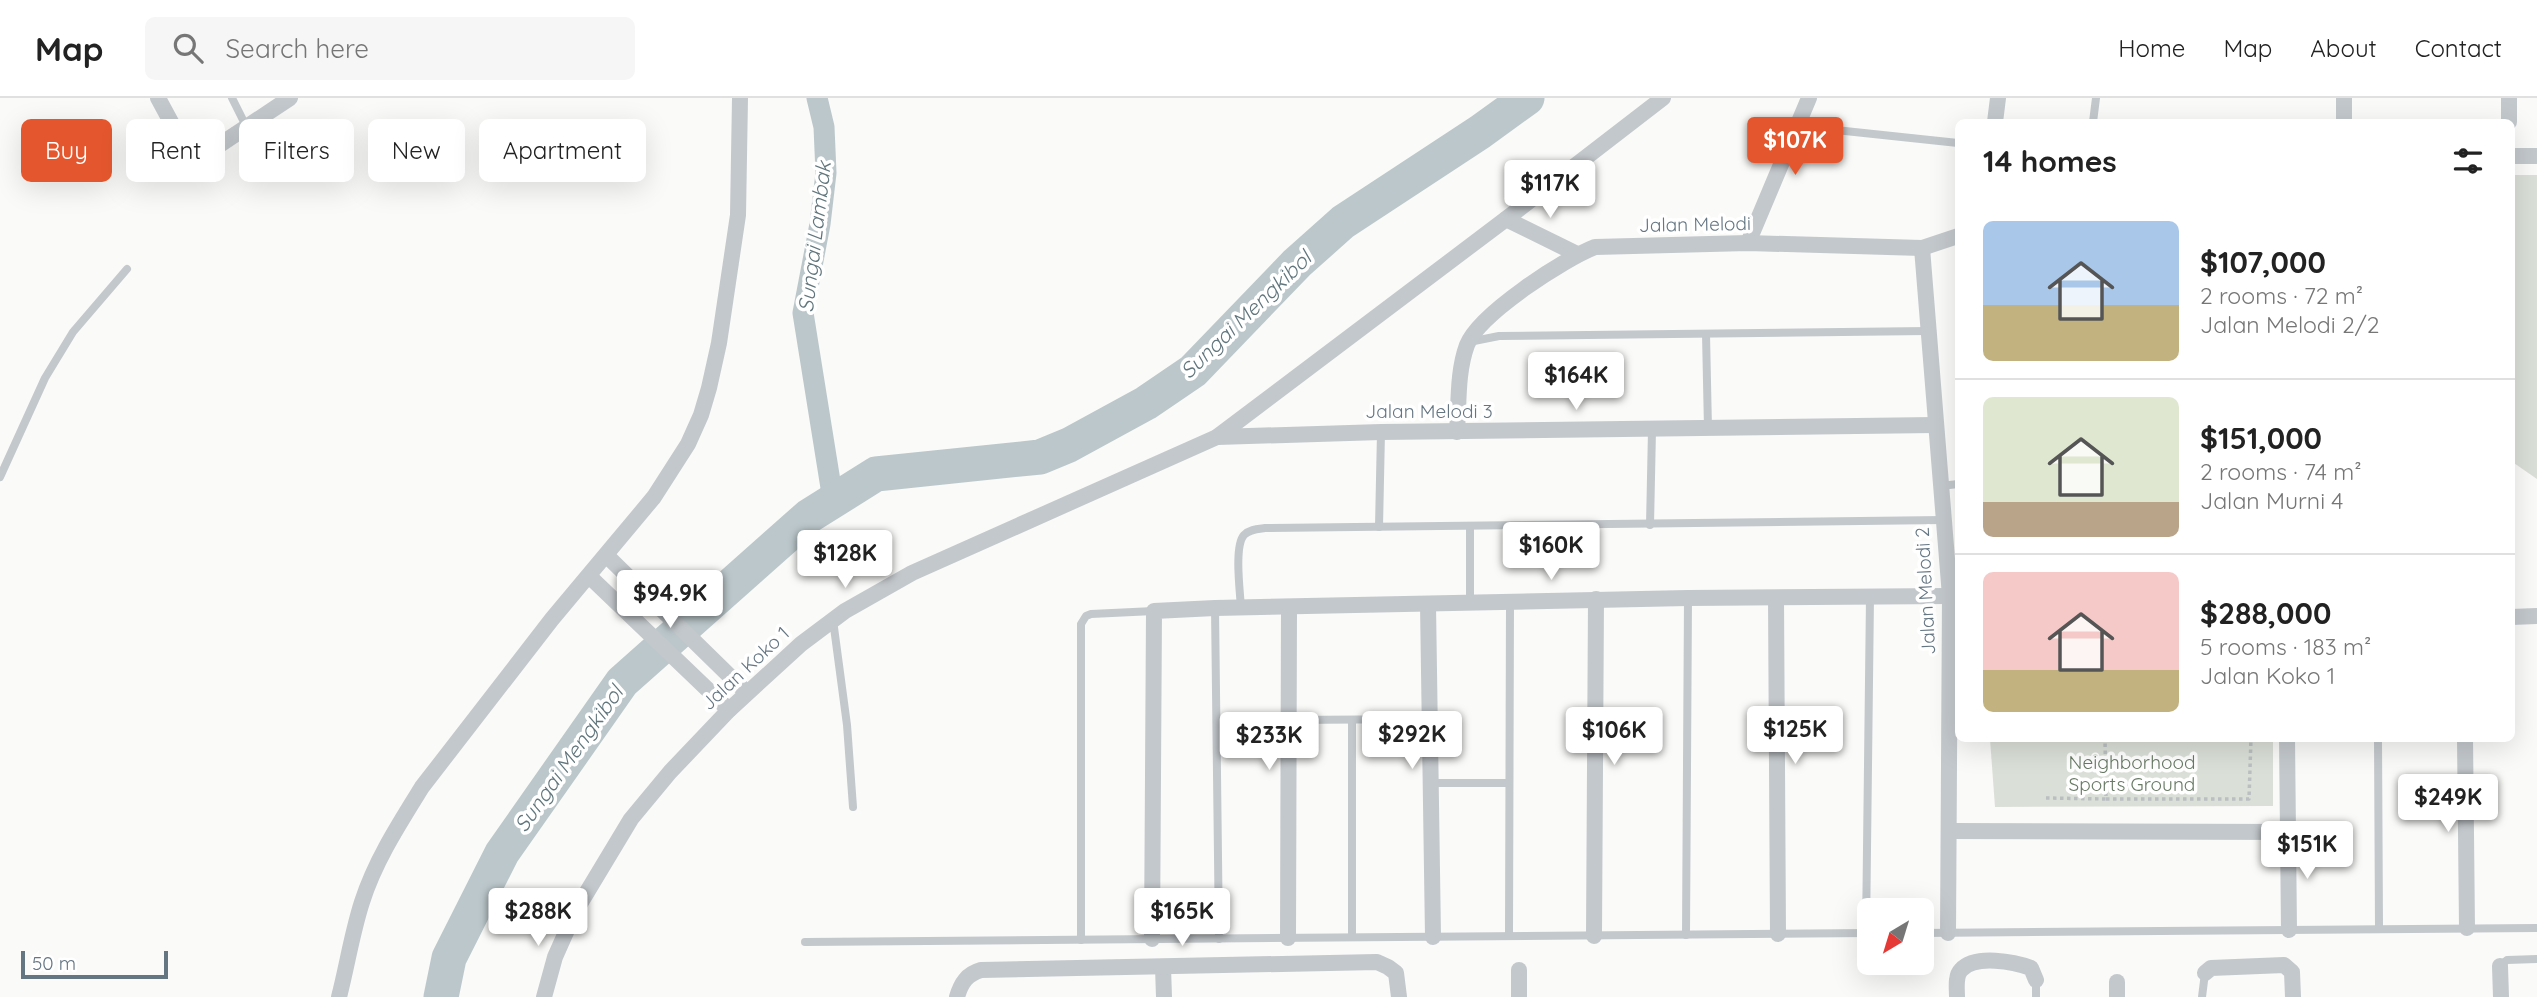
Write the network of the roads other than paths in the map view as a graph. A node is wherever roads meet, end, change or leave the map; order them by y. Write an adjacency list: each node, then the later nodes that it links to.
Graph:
1 (159, 98): 18 (street)
2 (232, 98): 11 (lane)
3 (290, 98): 12 (street)
4 (740, 98): 44 (street)
5 (1663, 98): 22 (street)
6 (1809, 98): 17 (street)
7 (1998, 98): 13 (street)
8 (2096, 98): 14 (lane)
9 (2344, 98): 15 (street)
10 (2509, 98): 16 (street)
11 (242, 119)
12 (257, 119)
13 (1995, 119)
14 (2093, 119)
15 (2344, 119)
16 (2509, 119)
17 (1796, 126): 19 (lane); 24 (street)
18 (239, 131)
19 (1955, 144)
20 (2515, 156): 21 (street)
21 (2537, 156)
22 (1506, 219): 26 (street); 36 (street)
23 (1955, 237): 25 (street)
24 (1748, 243): 25 (street, Jalan Melodi); 26 (street, Jalan Melodi)
25 (1922, 248): 28 (street, Jalan Melodi 2)
26 (1577, 254): 30 (street, Jalan Melodi)
27 (127, 270): 37 (lane)
28 (1927, 331): 29 (lane); 31 (street, Jalan Melodi 2)
29 (1706, 334): 30 (lane); 32 (lane)
30 (1468, 342): 35 (street)
31 (1936, 425): 32 (street, Jalan Melodi 3); 39 (street, Jalan Melodi 2)
32 (1708, 429): 33 (street, Jalan Melodi 3)
33 (1652, 430): 35 (street, Jalan Melodi 3); 41 (lane)
34 (1381, 432): 35 (street, Jalan Melodi 3); 36 (street, Jalan Melodi 3); 43 (lane)
35 (1457, 432)
36 (1216, 437): 60 (street, Jalan Koko 1)
37 (0, 477)
38 (1955, 484): 39 (lane)
39 (1941, 486): 40 (street, Jalan Melodi 2)
40 (1944, 520): 41 (lane); 46 (street, Jalan Melodi 2)
41 (1650, 525): 42 (lane)
42 (1469, 526): 43 (lane); 52 (lane)
43 (1379, 527): 56 (lane)
44 (607, 556): 45 (street); 61 (street)
45 (589, 576): 62 (street); 99 (street)
46 (1950, 596): 47 (street); 72 (street, Jalan Melodi 2)
47 (1871, 597): 49 (street); 74 (lane)
48 (1688, 598): 49 (street); 50 (street); 83 (lane)
49 (1776, 598): 82 (street)
50 (1596, 600): 51 (street); 85 (street)
51 (1510, 602): 52 (street); 70 (lane)
52 (1470, 603): 53 (street)
53 (1427, 604): 54 (street); 63 (street)
54 (1289, 607): 56 (street); 64 (street)
55 (1215, 608): 56 (street); 57 (street); 90 (lane)
56 (1241, 608)
57 (1154, 611): 89 (street); 91 (lane)
58 (2515, 617): 59 (street)
59 (2537, 617)
60 (833, 620): 61 (street, Jalan Koko 1); 71 (lane)
61 (746, 692): 62 (street, Jalan Koko 1)
62 (729, 710): 100 (street, Jalan Koko 1)
63 (1430, 719): 65 (lane); 69 (street)
64 (1287, 720): 65 (lane); 88 (street)
65 (1352, 720): 86 (lane)
66 (2287, 742): 73 (street)
67 (2378, 742): 77 (lane)
68 (2465, 742): 75 (street)
69 (1431, 783): 70 (lane); 87 (street)
70 (1510, 783): 84 (lane)
71 (853, 807)
72 (1949, 831): 73 (street); 81 (street, Jalan Melodi 2)
73 (2288, 832): 78 (street)
74 (1867, 898)
75 (2468, 928): 76 (lane); 77 (lane)
76 (2537, 928)
77 (2379, 929): 78 (lane)
78 (2289, 930): 81 (lane)
79 (1857, 933): 82 (lane)
80 (1934, 933): 81 (lane)
81 (1948, 933)
82 (1778, 934): 83 (lane)
83 (1686, 935): 85 (lane)
84 (1509, 936): 85 (lane); 87 (lane)
85 (1594, 936)
86 (1352, 937): 87 (lane); 88 (lane)
87 (1433, 937)
88 (1288, 938): 90 (lane)
89 (1152, 939): 90 (lane); 91 (lane)
90 (1219, 939)
91 (1081, 940): 92 (lane)
92 (805, 942)
93 (2537, 959): 94 (lane)
94 (2500, 966): 109 (street)
95 (1163, 967): 101 (street); 102 (street); 103 (street)
96 (1519, 970): 104 (street)
97 (2205, 973): 107 (lane); 108 (street)
98 (2036, 980): 105 (street); 106 (lane)
99 (340, 997)
100 (544, 997)
101 (957, 997)
102 (1164, 997)
103 (1399, 997)
104 (1519, 997)
105 (1957, 997)
106 (2036, 997)
107 (2202, 997)
108 (2293, 997)
109 (2501, 997)

